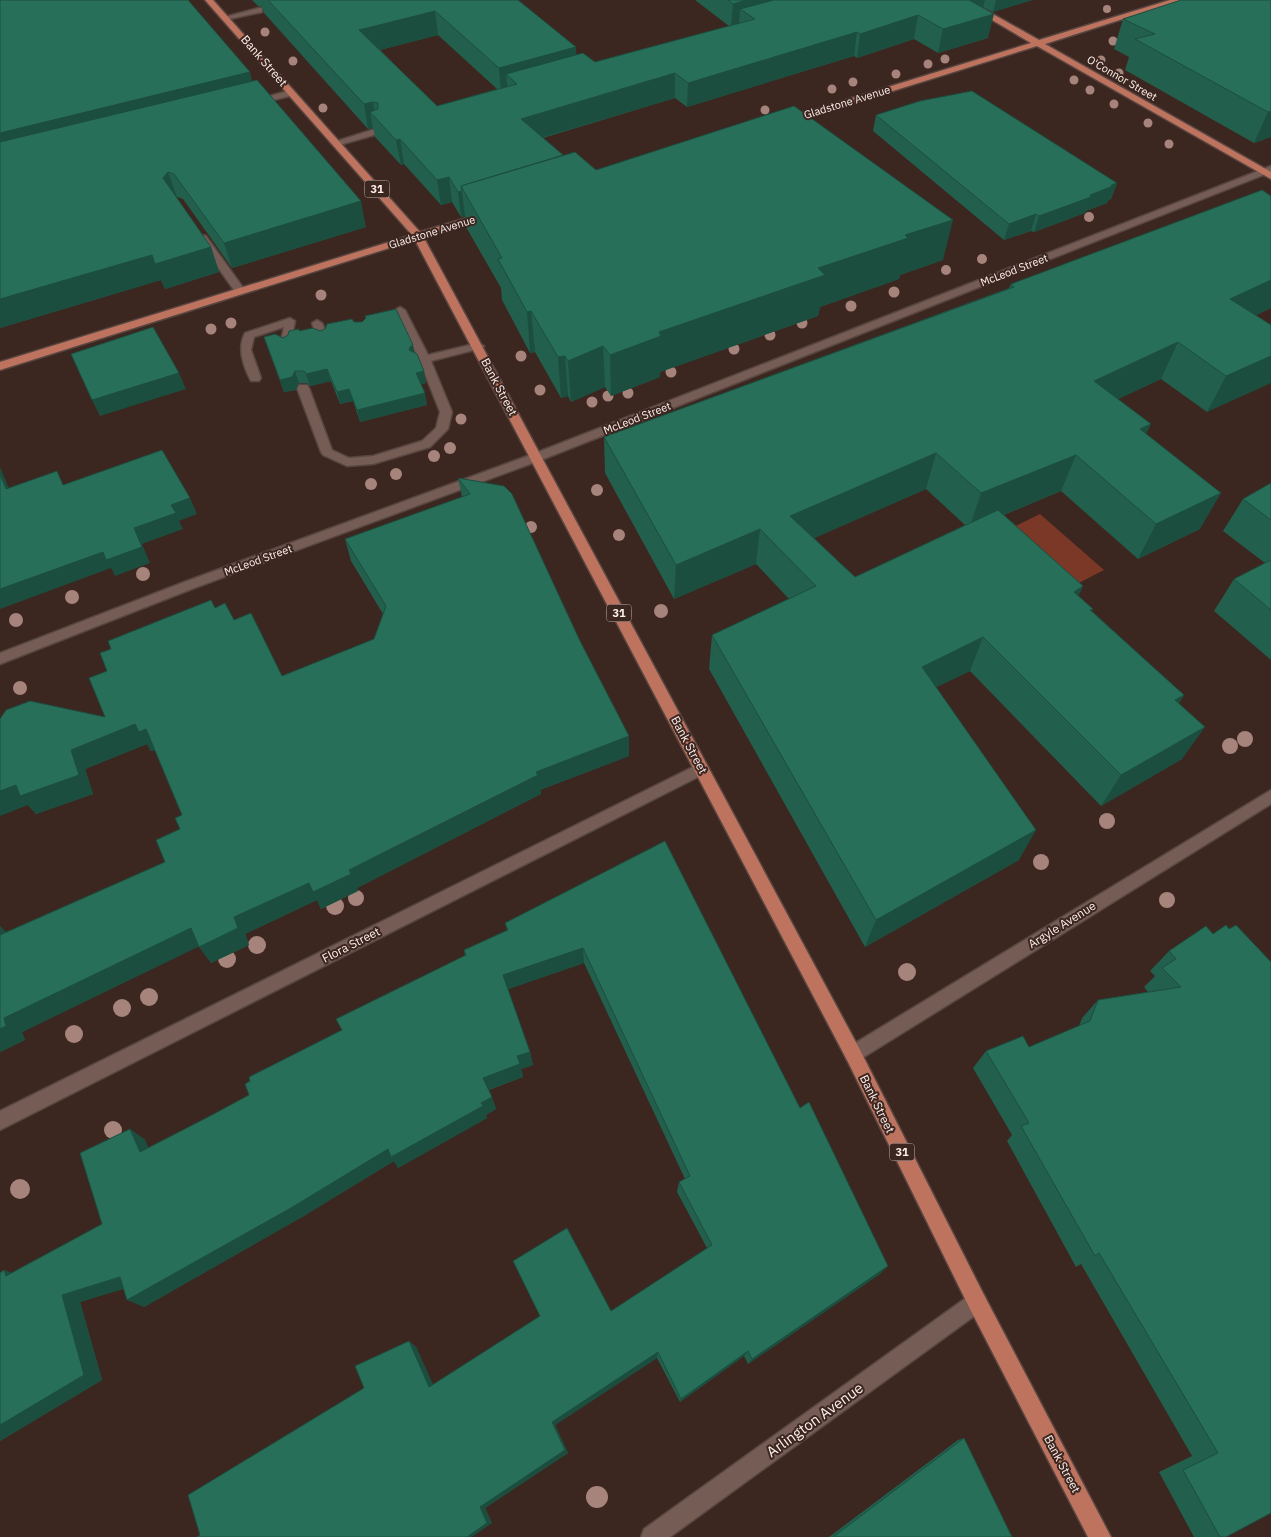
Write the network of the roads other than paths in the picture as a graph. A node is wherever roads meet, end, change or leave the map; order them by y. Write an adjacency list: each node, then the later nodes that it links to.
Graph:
1 (209, 0): 5 (main road, Bank Street / 31)
2 (962, 0): 6 (main road, O'Connor Street)
3 (1178, 0): 6 (main road, Gladstone Avenue)
4 (259, 10): 5 (street)
5 (225, 18): 7 (main road, Bank Street / 31)
6 (1038, 43): 9 (main road, Gladstone Avenue); 12 (main road, O'Connor Street)
7 (291, 93): 8 (street); 11 (main road, Bank Street / 31)
8 (244, 105)
9 (781, 123)
10 (378, 131): 11 (street)
11 (336, 143): 15 (main road, Bank Street / 31)
12 (1268, 172): 26 (street, McLeod Street)
13 (495, 212): 15 (main road, Gladstone Avenue)
14 (194, 226): 16 (street)
15 (418, 236): 16 (main road, Gladstone Avenue); 21 (main road, Bank Street / 31)
16 (240, 291): 23 (main road, Gladstone Avenue)
17 (400, 310): 22 (street)
18 (317, 324): 19 (street)
19 (323, 338)
20 (286, 345): 24 (street)
21 (478, 346): 22 (street); 26 (main road, Bank Street / 31)
22 (422, 361): 25 (street)
23 (0, 366)
24 (255, 378)
25 (303, 388)
26 (537, 457): 27 (street, McLeod Street); 28 (main road, Bank Street / 31)
27 (0, 659)
28 (701, 769): 30 (main road, Bank Street / 31); 31 (street, Flora Street)
29 (1271, 796): 30 (street, Argyle Avenue)
30 (853, 1054): 32 (main road, Bank Street / 31)
31 (0, 1121)
32 (976, 1302): 33 (street, Arlington Avenue); 34 (main road, Bank Street / 31)
33 (652, 1537)
34 (1100, 1537)

